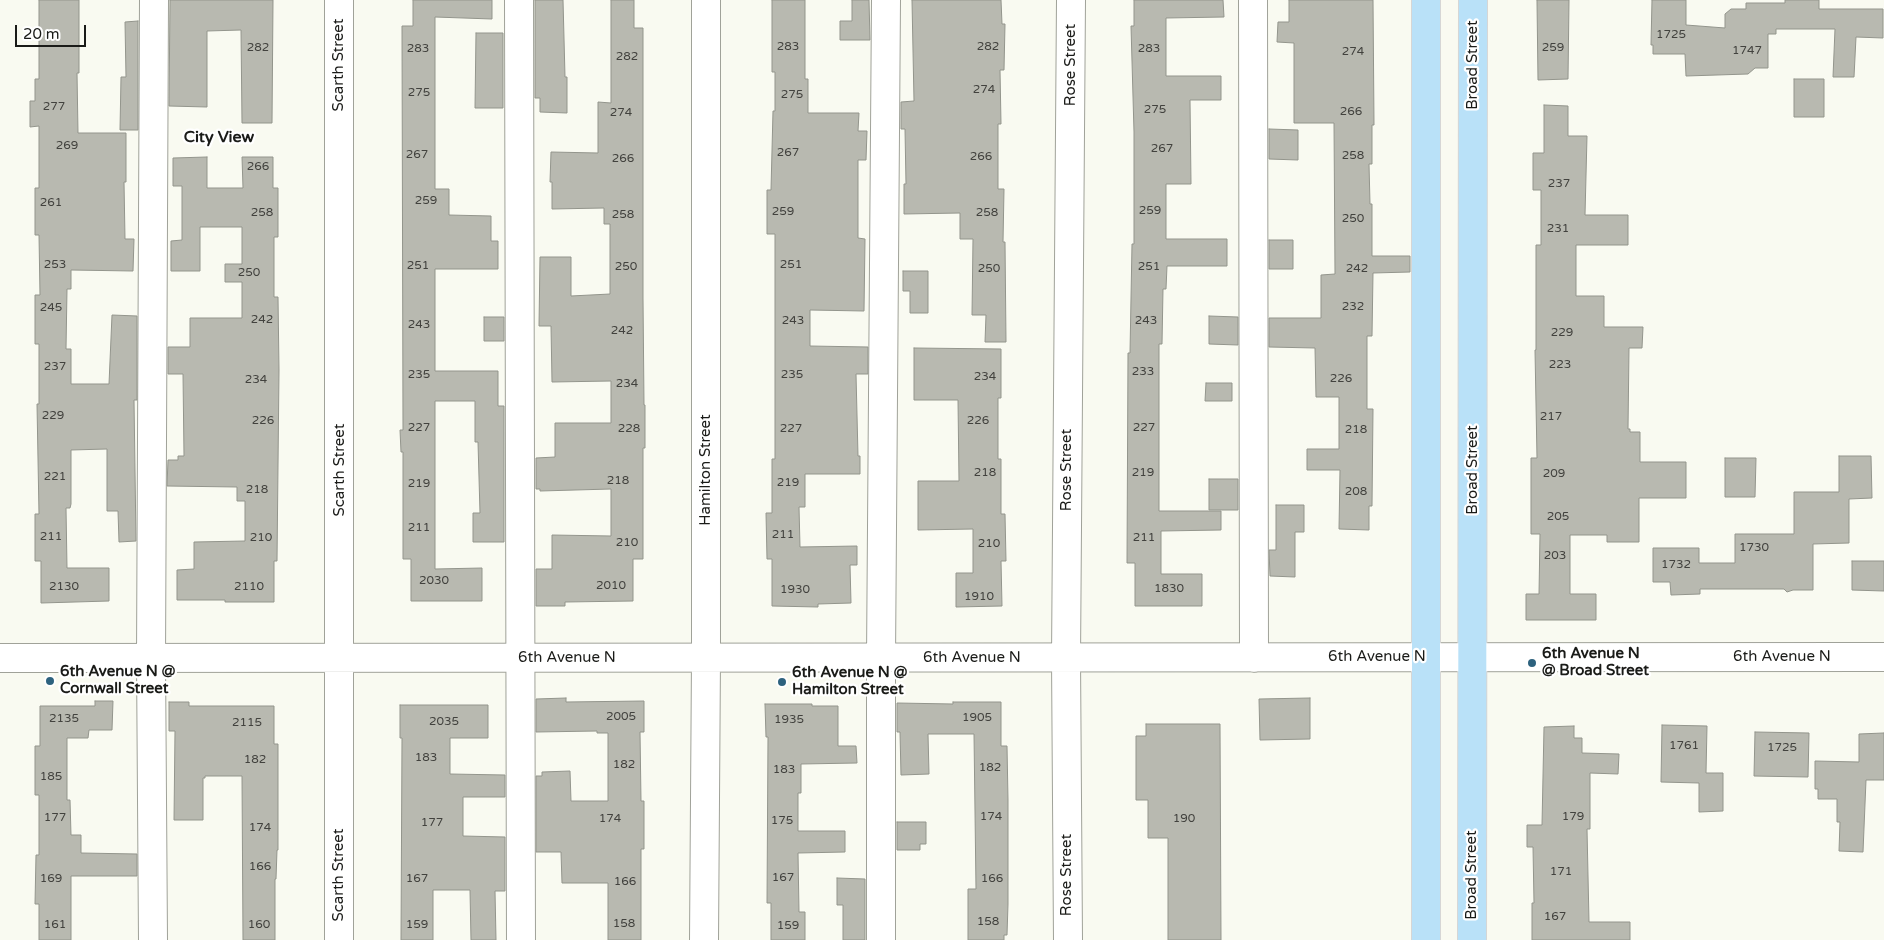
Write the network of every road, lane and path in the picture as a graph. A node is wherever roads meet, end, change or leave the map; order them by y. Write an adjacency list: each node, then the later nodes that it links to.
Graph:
1 (154, 0): 14 (street)
2 (339, 0): 15 (street, Scarth Street)
3 (519, 0): 16 (street)
4 (706, 0): 17 (street, Hamilton Street)
5 (886, 0): 18 (street)
6 (1071, 0): 19 (street, Rose Street)
7 (1253, 0): 20 (street)
8 (1426, 0): 10 (main road)
9 (1473, 0): 11 (main road, Broad Street)
10 (1426, 657): 11 (street, 6th Avenue N); 20 (street, 6th Avenue N); 27 (main road)
11 (1472, 657): 12 (street, 6th Avenue N); 28 (main road, Broad Street)
12 (1884, 657)
13 (0, 658): 14 (street, 6th Avenue N)
14 (151, 658): 15 (street, 6th Avenue N); 21 (street)
15 (340, 658): 16 (street, 6th Avenue N); 22 (street, Scarth Street)
16 (522, 658): 17 (street, 6th Avenue N); 23 (street)
17 (706, 658): 18 (street, 6th Avenue N); 24 (street, Hamilton Street)
18 (881, 658): 19 (street, 6th Avenue N); 25 (street)
19 (1066, 658): 20 (street, 6th Avenue N); 26 (street, Rose Street)
20 (1254, 658)
21 (154, 940)
22 (339, 940)
23 (521, 940)
24 (704, 940)
25 (881, 940)
26 (1068, 940)
27 (1426, 940)
28 (1472, 940)

